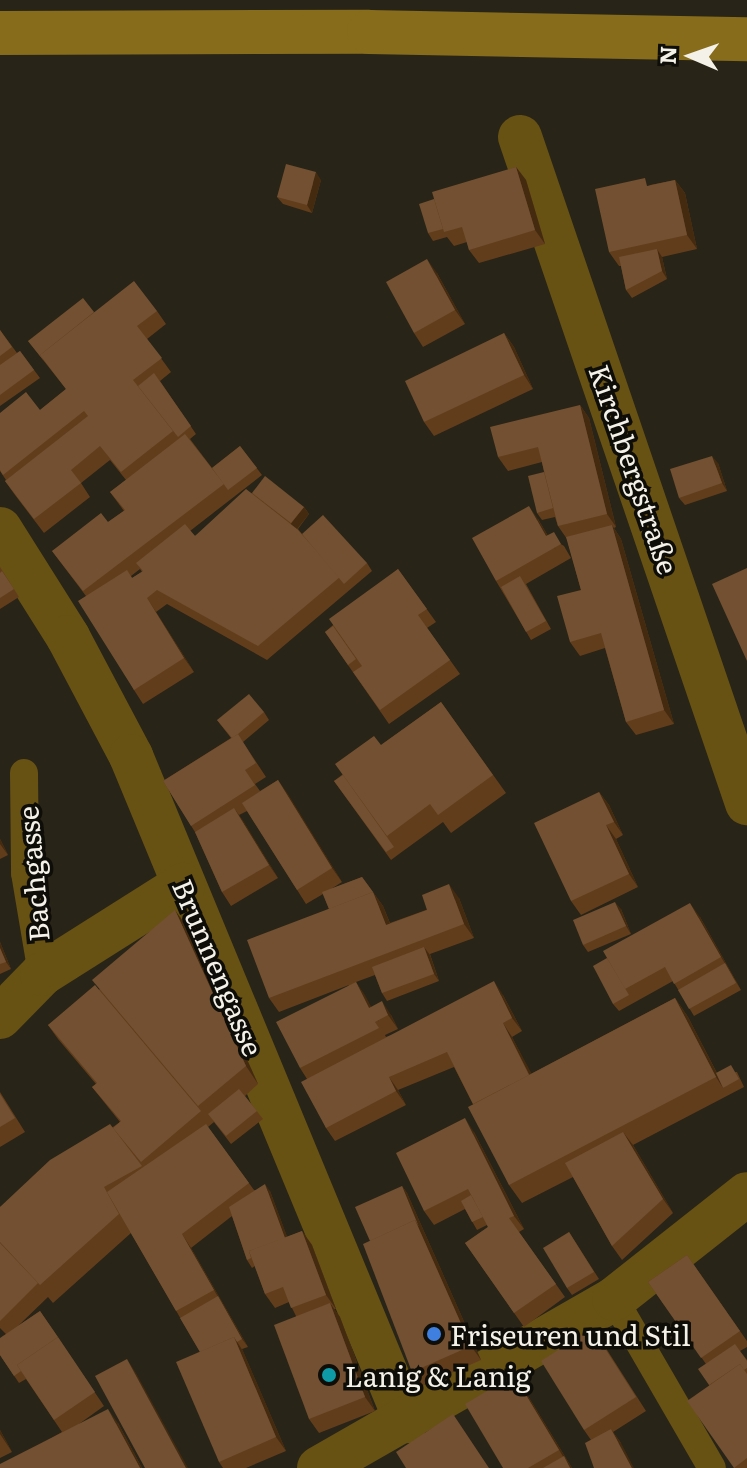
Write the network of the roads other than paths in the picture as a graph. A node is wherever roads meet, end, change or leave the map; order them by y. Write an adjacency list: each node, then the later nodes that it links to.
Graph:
1 (0, 33): 2 (main road)
2 (747, 39)
3 (520, 137): 6 (street, Kirchbergstraße)
4 (0, 529): 7 (street, Brunnengasse)
5 (24, 773): 8 (lane, Bachgasse)
6 (747, 803)
7 (183, 885): 8 (street, Bachgasse); 12 (street, Brunnengasse)
8 (42, 974): 9 (street, Bachgasse)
9 (0, 1017)
10 (747, 1194): 11 (street)
11 (614, 1299): 12 (street); 14 (lane)
12 (406, 1421): 13 (street)
13 (319, 1468)
14 (712, 1468)

